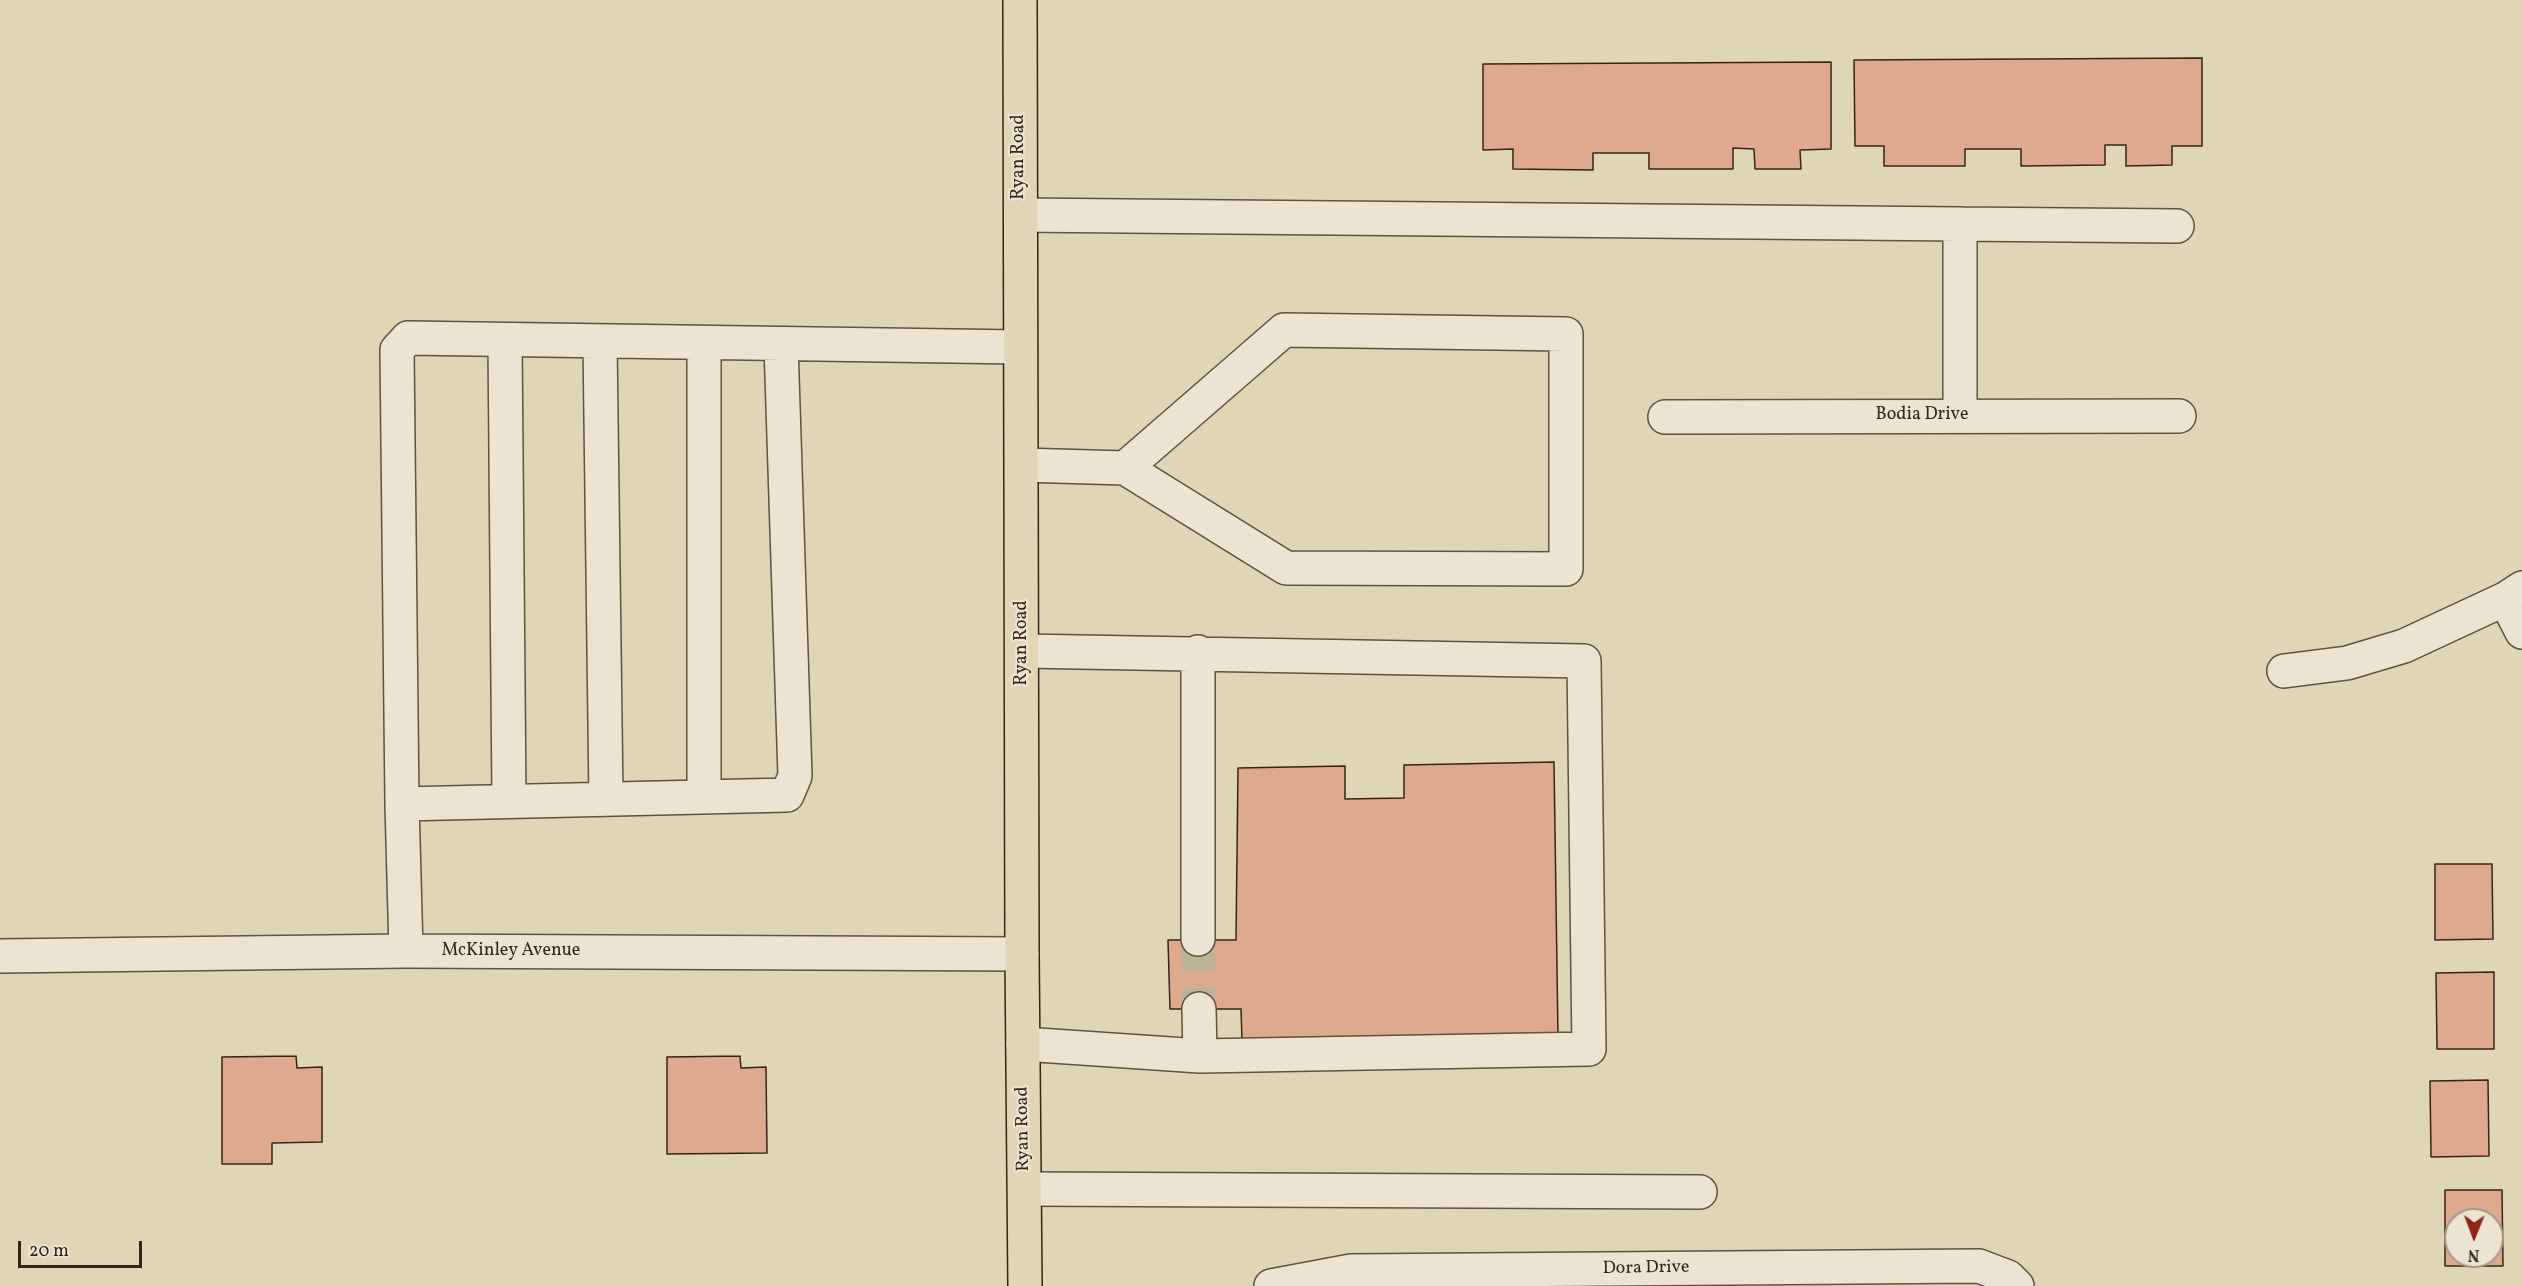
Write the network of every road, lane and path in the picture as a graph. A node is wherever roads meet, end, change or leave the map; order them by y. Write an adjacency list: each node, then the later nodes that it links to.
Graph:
1 (1020, 0): 2 (main road, Ryan Road)
2 (1021, 215): 3 (street); 9 (main road, Ryan Road)
3 (1960, 224): 4 (street); 10 (street)
4 (2178, 226)
5 (506, 340): 6 (street); 22 (street); 23 (street)
6 (600, 342): 7 (street); 21 (street)
7 (704, 344): 8 (street); 20 (street)
8 (781, 345): 9 (street); 20 (street)
9 (1020, 347): 13 (main road, Ryan Road)
10 (1960, 416): 11 (street, Bodia Drive); 12 (street, Bodia Drive)
11 (2179, 416)
12 (1665, 417)
13 (1022, 465): 14 (street); 17 (main road, Ryan Road)
14 (1125, 468): 14 (street)
15 (2514, 594): 16 (street); 19 (street)
16 (2522, 632)
17 (1023, 651): 18 (street); 26 (main road, Ryan Road)
18 (1198, 652): 24 (street); 30 (street)
19 (2284, 671)
20 (704, 797): 21 (street)
21 (606, 799): 22 (street)
22 (509, 801): 23 (street)
23 (402, 804): 25 (street)
24 (1198, 939)
25 (406, 951): 26 (street, McKinley Avenue); 27 (street, McKinley Avenue)
26 (1022, 954): 29 (main road, Ryan Road)
27 (0, 956)
28 (1199, 1009): 30 (street)
29 (1023, 1044): 30 (street); 31 (main road, Ryan Road)
30 (1200, 1056)
31 (1025, 1189): 32 (street); 33 (main road, Ryan Road)
32 (1700, 1192)
33 (1025, 1286)
34 (1271, 1286): 35 (street, Dora Drive)
35 (2017, 1286)

